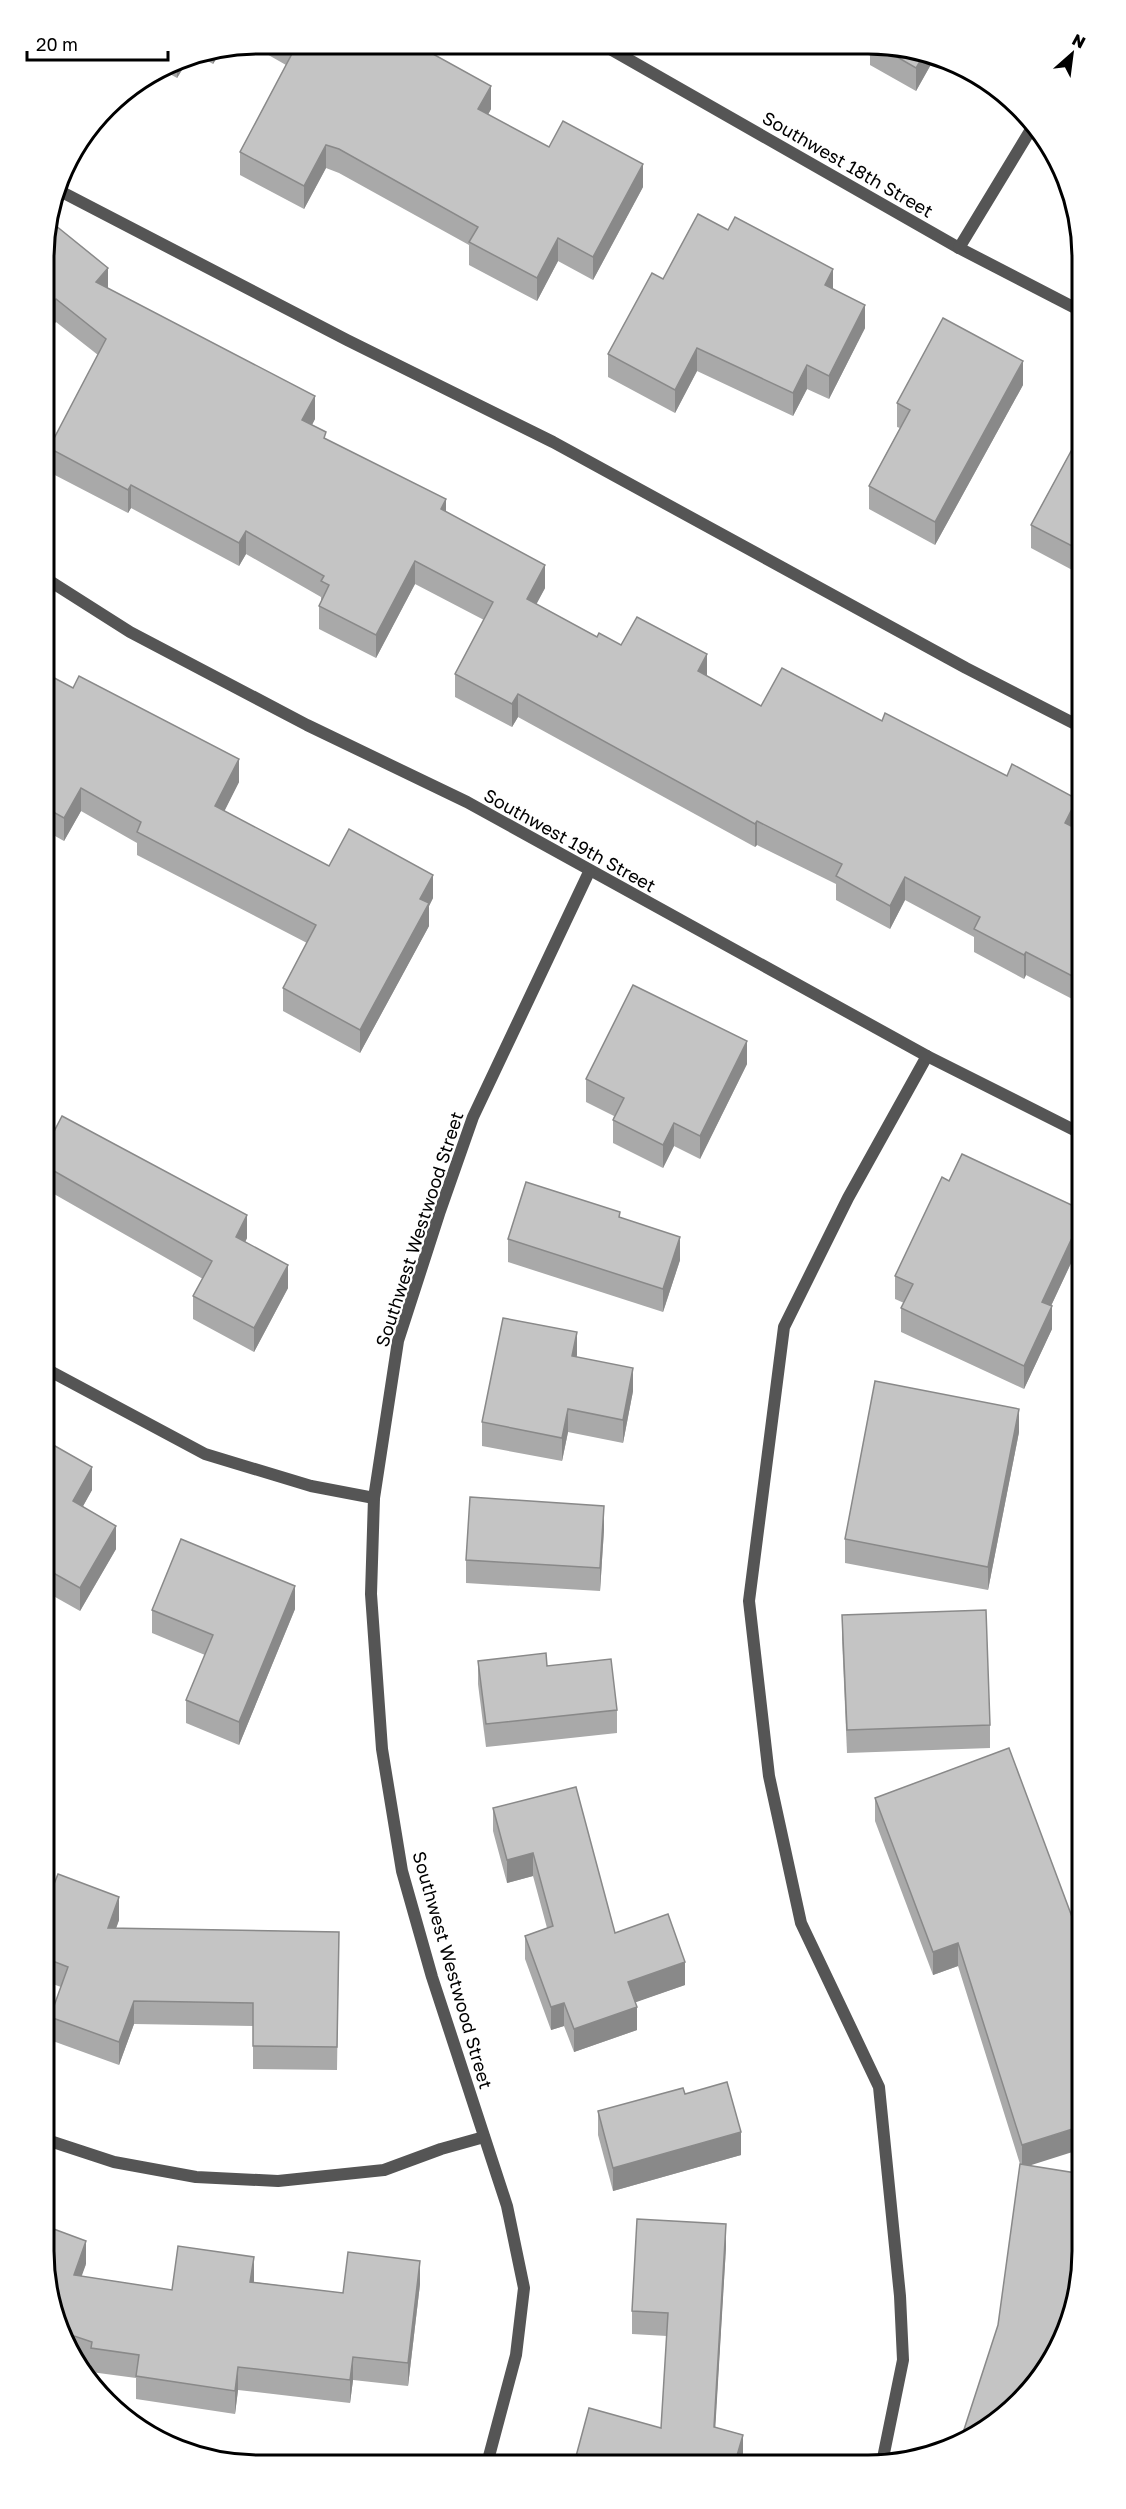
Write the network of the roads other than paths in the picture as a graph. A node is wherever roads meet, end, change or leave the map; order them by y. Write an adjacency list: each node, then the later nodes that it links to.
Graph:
1 (619, 54): 4 (street, Southwest 18th Street)
2 (1029, 133): 4 (street)
3 (65, 193): 7 (street)
4 (959, 248): 5 (street, Southwest 18th Street)
5 (1072, 307)
6 (54, 584): 8 (street, Southwest 19th Street)
7 (1072, 722)
8 (589, 872): 9 (street, Southwest 19th Street); 12 (street, Southwest Westwood Street)
9 (927, 1056): 10 (street, Southwest 19th Street); 15 (street)
10 (1072, 1129)
11 (54, 1373): 12 (street)
12 (374, 1498): 13 (street, Southwest Westwood Street)
13 (484, 2137): 14 (street); 16 (street, Southwest Westwood Street)
14 (54, 2142)
15 (884, 2454)
16 (489, 2455)

